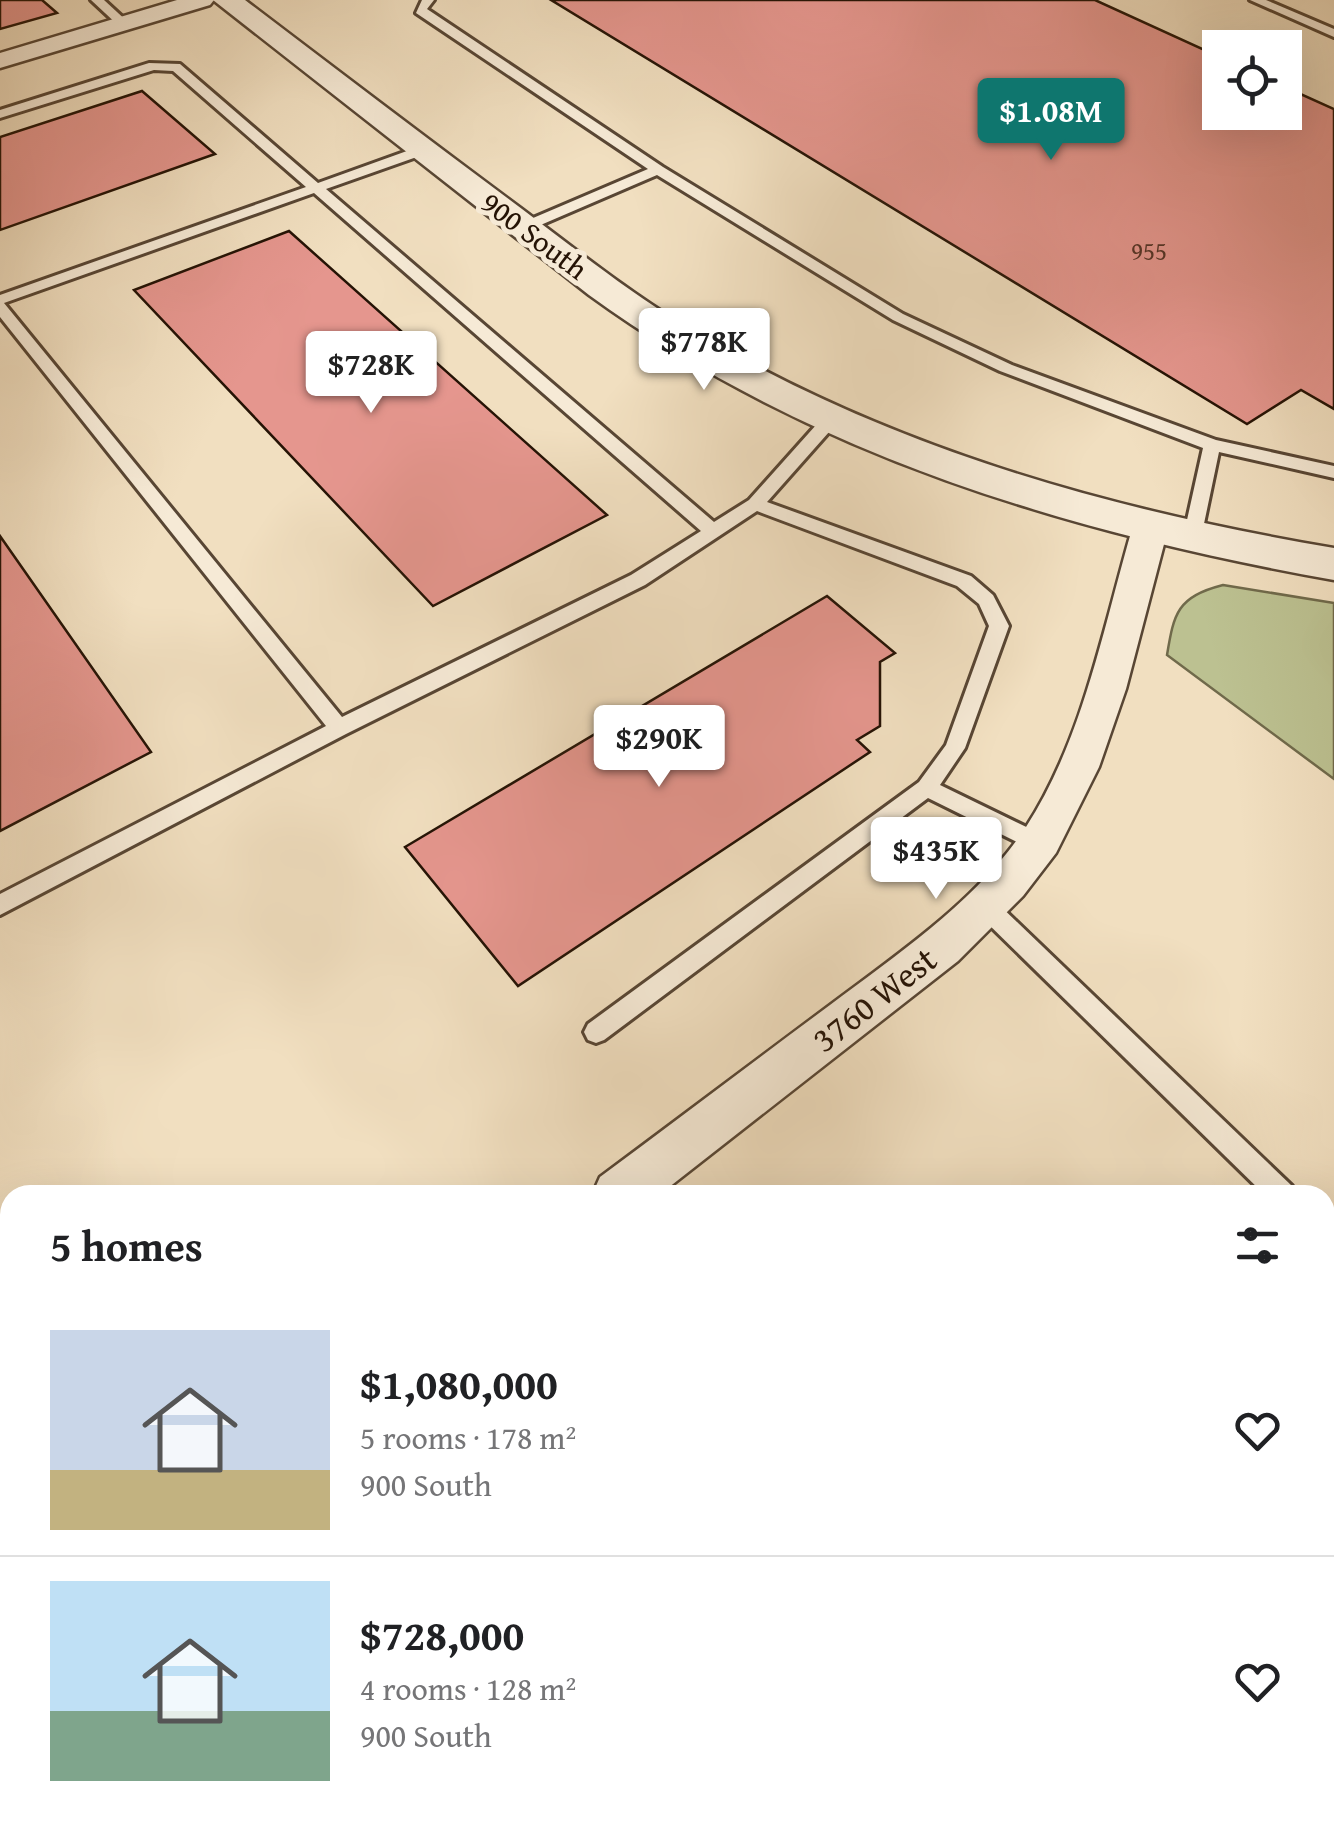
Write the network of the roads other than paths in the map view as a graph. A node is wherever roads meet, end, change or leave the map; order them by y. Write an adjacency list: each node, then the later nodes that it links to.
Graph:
1 (97, 0): 6 (lane)
2 (202, 0): 6 (street)
3 (227, 0): 10 (street, 900 South)
4 (428, 0): 11 (lane)
5 (1256, 0): 7 (lane)
6 (124, 24): 8 (street)
7 (1334, 33)
8 (0, 61)
9 (0, 114): 12 (lane)
10 (423, 150): 12 (lane); 13 (street, 900 South)
11 (658, 170): 13 (lane); 16 (lane)
12 (315, 188): 14 (lane); 19 (lane)
13 (524, 227): 15 (street, 900 South)
14 (0, 303): 22 (lane)
15 (831, 419): 18 (lane); 20 (street, 900 South)
16 (1212, 445): 17 (lane); 20 (lane)
17 (1334, 472)
18 (754, 504): 19 (lane); 23 (lane)
19 (713, 530): 22 (lane)
20 (1171, 534): 21 (street, 900 South); 24 (street, 3760 West)
21 (1334, 564)
22 (339, 728): 25 (lane)
23 (926, 788): 24 (lane); 27 (lane)
24 (1039, 843): 26 (street, 3760 West)
25 (0, 905)
26 (986, 907): 28 (street, 3760 West); 29 (lane)
27 (596, 1032)
28 (631, 1185)
29 (1273, 1185)

